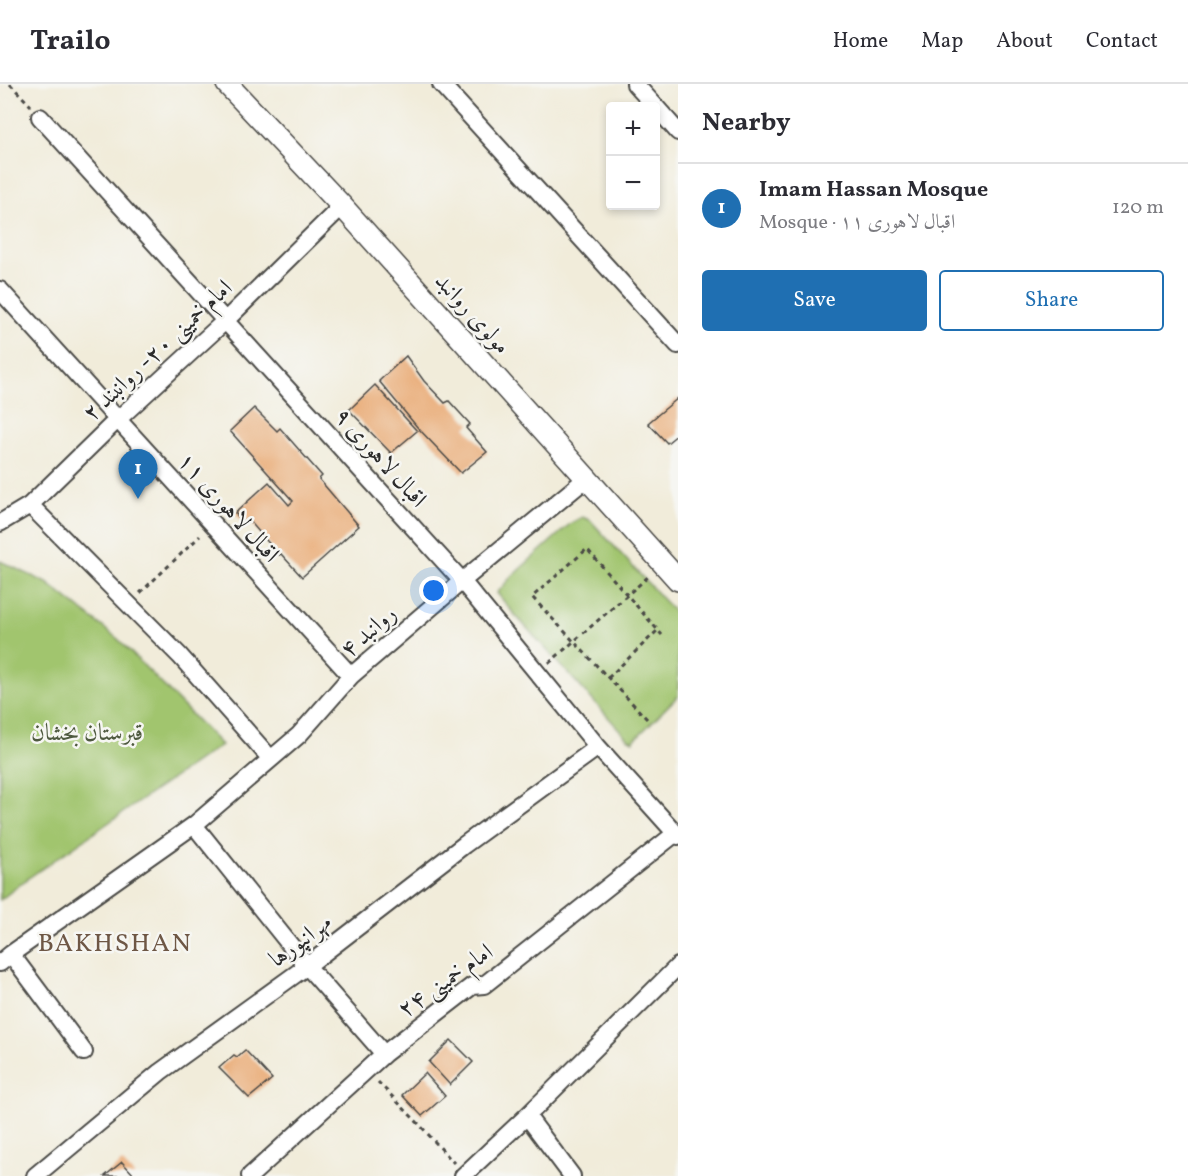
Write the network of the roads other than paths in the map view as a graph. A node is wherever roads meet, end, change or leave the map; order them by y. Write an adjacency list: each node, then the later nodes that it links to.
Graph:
1 (227, 84): 8 (street, مولوی روانبد)
2 (441, 84): 11 (street)
3 (634, 84): 4 (street)
4 (650, 102)
5 (660, 113): 7 (street)
6 (40, 117): 10 (street, اقبال لاهوری ۹)
7 (678, 132)
8 (342, 206): 10 (street, امام خمینی ۲۰- روانبند ۲); 13 (street, مولوی روانبد)
9 (0, 290): 12 (street, اقبال لاهوری ۱۱)
10 (225, 321): 12 (street, امام خمینی ۲۰- روانبند ۲); 17 (street, اقبال لاهوری ۹)
11 (678, 345)
12 (117, 420): 14 (street, امام خمینی ۲۰- روانبند ۲); 18 (street, اقبال لاهوری ۱۱)
13 (587, 478): 16 (street, مولوی روانبد); 17 (street, روانبد ۴)
14 (30, 505): 15 (street, امام خمینی ۲۰- روانبند ۲); 20 (street)
15 (0, 523)
16 (678, 580)
17 (462, 581): 18 (street, روانبد ۴); 19 (street, اقبال لاهوری ۹)
18 (351, 676): 20 (street, روانبد ۴)
19 (598, 747): 22 (street, اقبال لاهوری ۹); 24 (street, مهرانپورها)
20 (271, 759): 21 (street, روانبد ۴)
21 (194, 825): 23 (street, روانبد ۴); 24 (street)
22 (677, 835): 27 (street, امام خمینی ۲۴)
23 (5, 959): 26 (street)
24 (307, 966): 27 (street); 29 (street, مهرانپورها)
25 (678, 966): 28 (street)
26 (84, 1052)
27 (384, 1054): 30 (street, امام خمینی ۲۴)
28 (527, 1116): 31 (street); 32 (street)
29 (35, 1176)
30 (250, 1176)
31 (464, 1176)
32 (572, 1176)

